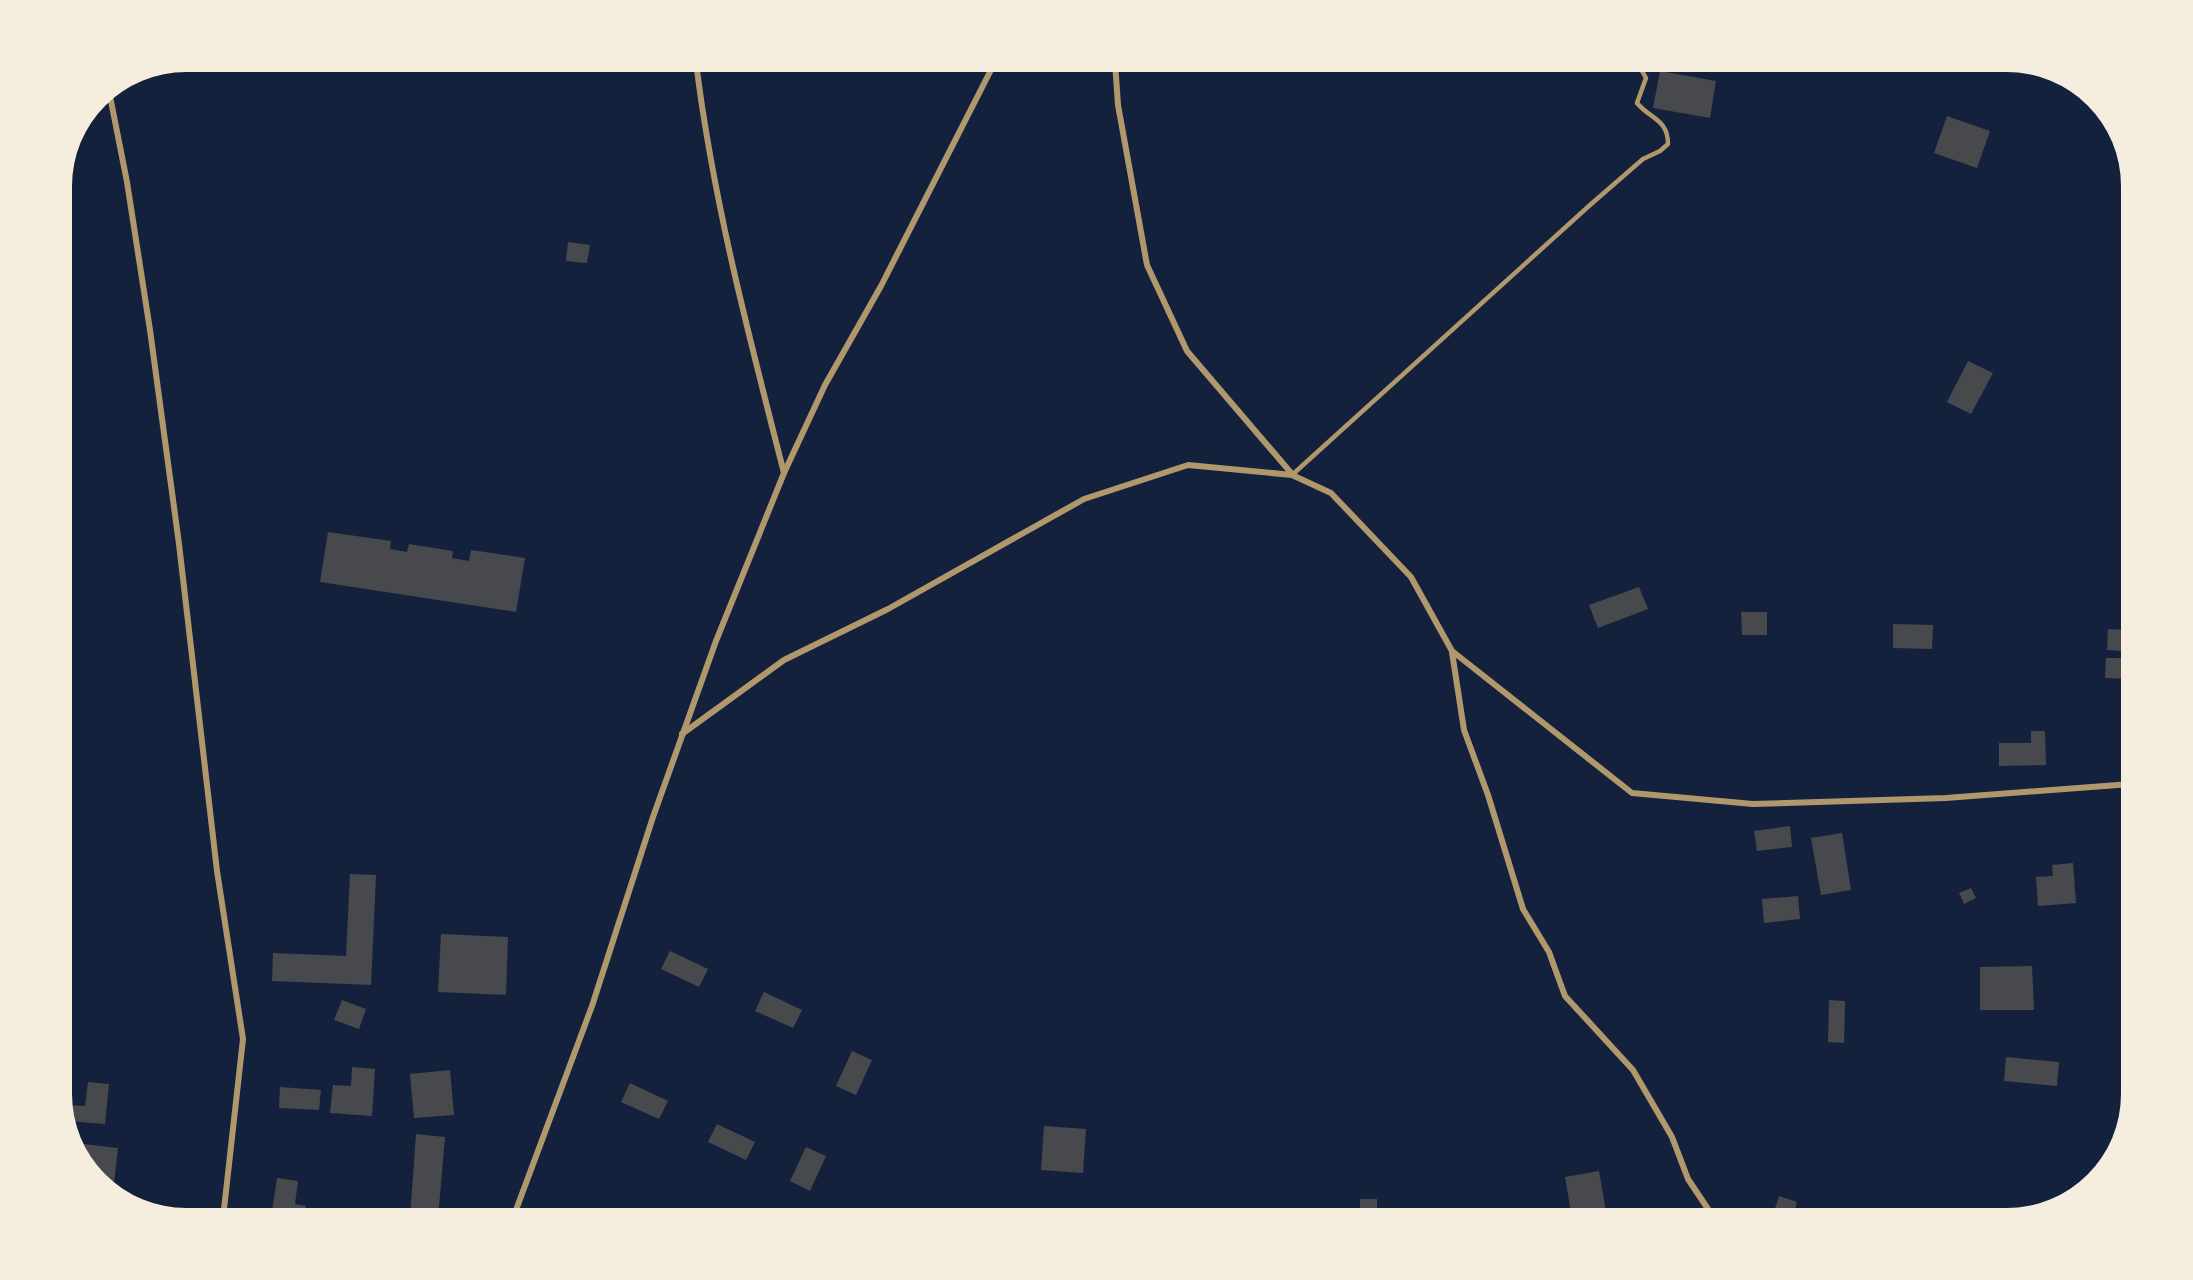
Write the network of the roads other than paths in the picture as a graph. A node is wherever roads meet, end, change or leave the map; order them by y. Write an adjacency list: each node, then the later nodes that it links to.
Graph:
1 (697, 72): 6 (street)
2 (990, 72): 6 (street)
3 (1116, 72): 7 (street)
4 (1643, 72): 7 (lane)
5 (111, 100): 11 (street)
6 (784, 473): 9 (street)
7 (1292, 475): 8 (street); 9 (street)
8 (1452, 651): 10 (street); 13 (street)
9 (682, 734): 12 (street)
10 (2121, 785)
11 (224, 1208)
12 (517, 1208)
13 (1707, 1208)

